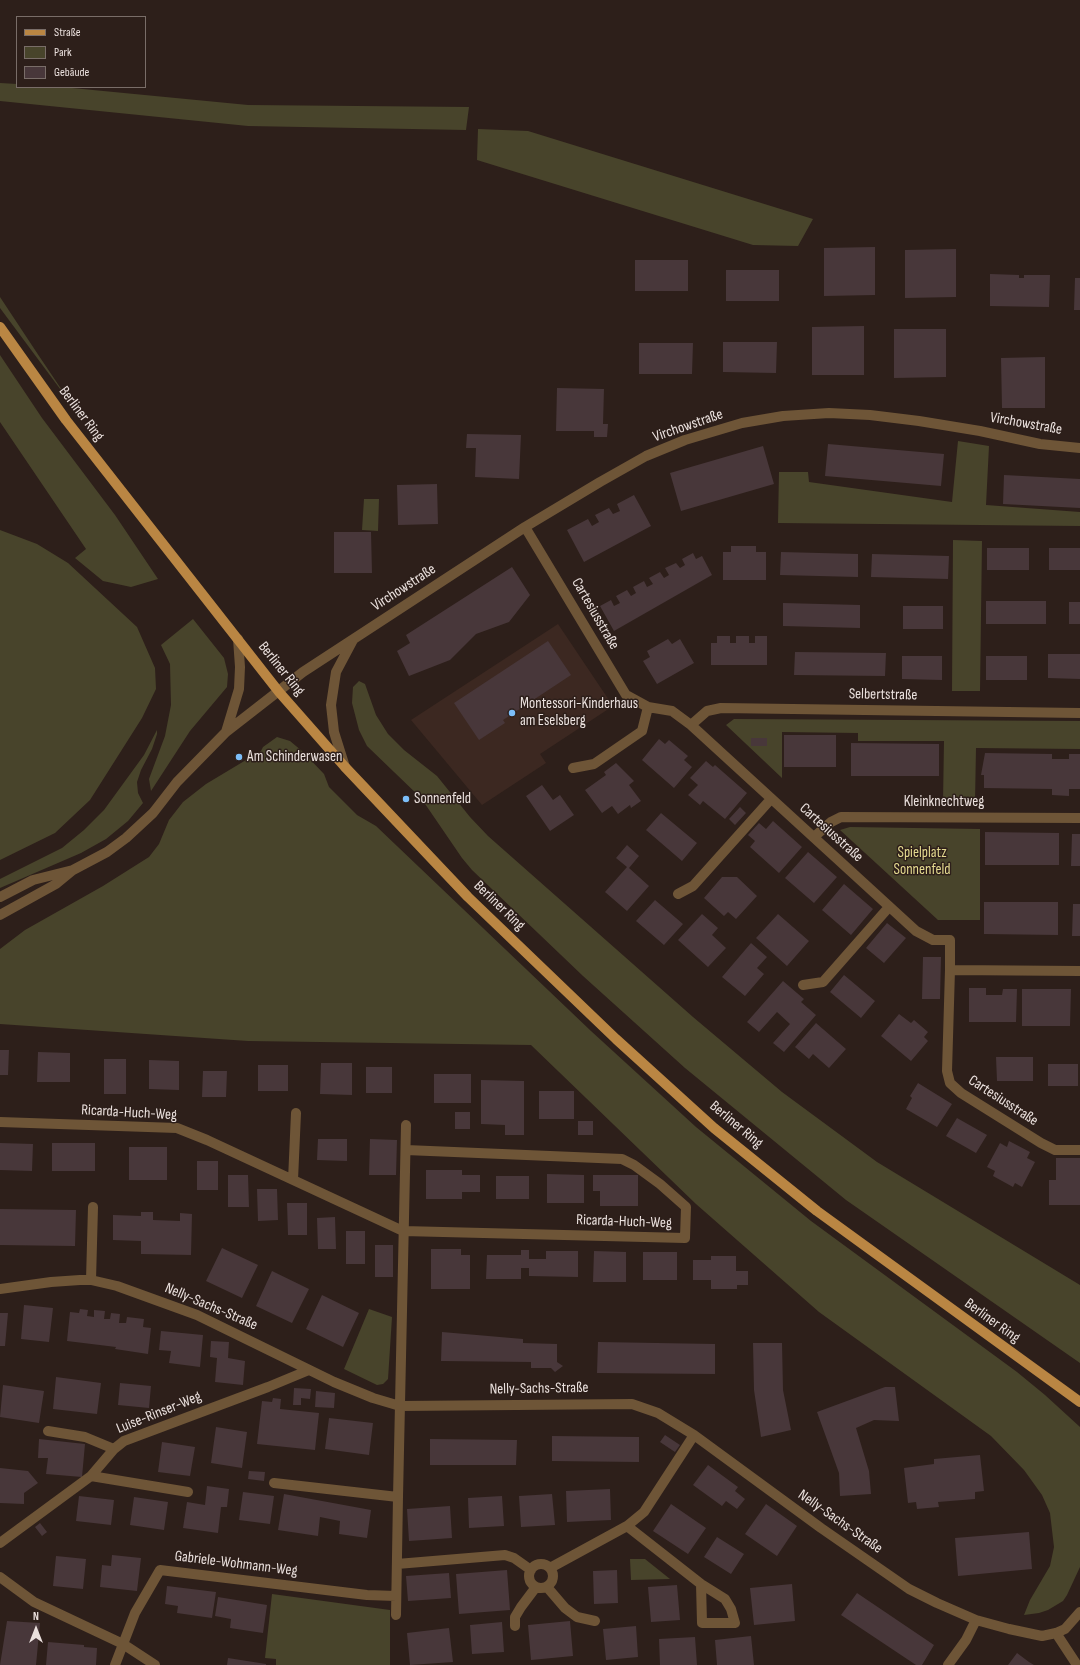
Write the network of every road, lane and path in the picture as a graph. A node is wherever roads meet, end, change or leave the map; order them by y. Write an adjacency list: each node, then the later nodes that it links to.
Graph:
1 (0, 327): 4 (main road, Berliner Ring)
2 (1080, 448): 3 (street, Virchowstraße)
3 (525, 527): 5 (street, Virchowstraße); 7 (street, Cartesiusstraße)
4 (238, 639): 6 (main road, Berliner Ring); 10 (street)
5 (354, 639): 6 (street, Virchowstraße); 11 (street, Virchowstraße)
6 (279, 692): 10 (street, Virchowstraße); 11 (main road, Berliner Ring)
7 (648, 707): 9 (street, Cartesiusstraße); 12 (street)
8 (1080, 713): 9 (street, Selbertstraße)
9 (691, 725): 13 (street, Cartesiusstraße)
10 (226, 732): 16 (street)
11 (345, 767): 35 (main road, Berliner Ring)
12 (573, 768)
13 (771, 799): 15 (street, Cartesiusstraße); 17 (street)
14 (1080, 818): 15 (street, Kleinknechtweg)
15 (814, 837): 19 (street, Cartesiusstraße)
16 (73, 870): 18 (street); 20 (street)
17 (678, 894)
18 (0, 897)
19 (889, 906): 21 (street, Cartesiusstraße); 23 (street)
20 (0, 915)
21 (950, 970): 22 (street); 28 (street, Cartesiusstraße)
22 (1080, 971)
23 (803, 985)
24 (296, 1113): 29 (street)
25 (0, 1122): 29 (street, Ricarda-Huch-Weg)
26 (406, 1125): 27 (street)
27 (406, 1150): 31 (street); 31 (street, Ricarda-Huch-Weg)
28 (1080, 1150)
29 (293, 1180): 31 (street, Ricarda-Huch-Weg)
30 (93, 1206): 32 (street)
31 (403, 1231): 37 (street)
32 (92, 1280): 33 (street, Nelly-Sachs-Straße); 34 (street, Nelly-Sachs-Straße)
33 (0, 1289)
34 (309, 1370): 37 (street, Nelly-Sachs-Straße); 41 (street, Luise-Rinser-Weg)
35 (1068, 1394): 36 (main road, Berliner Ring); 38 (main road)
36 (1080, 1402)
37 (400, 1406): 40 (street, Nelly-Sachs-Straße); 45 (street)
38 (1080, 1410)
39 (48, 1431): 41 (street)
40 (694, 1435): 46 (street); 58 (street, Nelly-Sachs-Straße)
41 (114, 1449): 42 (street, Luise-Rinser-Weg)
42 (91, 1476): 44 (street); 47 (street, Luise-Rinser-Weg)
43 (274, 1483): 45 (street)
44 (188, 1492)
45 (398, 1497): 48 (street)
46 (627, 1526): 49 (street); 52 (street)
47 (0, 1543)
48 (397, 1564): 50 (street); 55 (street)
49 (550, 1568): 50 (street); 53 (street)
50 (531, 1570): 54 (street)
51 (0, 1577): 62 (street)
52 (701, 1584): 52 (street)
53 (547, 1586): 54 (street); 59 (street)
54 (536, 1587): 60 (street)
55 (396, 1596): 57 (street); 62 (street, Gabriele-Wohmann-Weg)
56 (1080, 1612): 61 (street)
57 (396, 1615)
58 (976, 1620): 61 (street, Nelly-Sachs-Straße); 65 (street)
59 (594, 1621)
60 (515, 1626)
61 (1056, 1634): 66 (street)
62 (123, 1644): 63 (street); 64 (street)
63 (115, 1665)
64 (155, 1665)
65 (948, 1665)
66 (1077, 1665)

